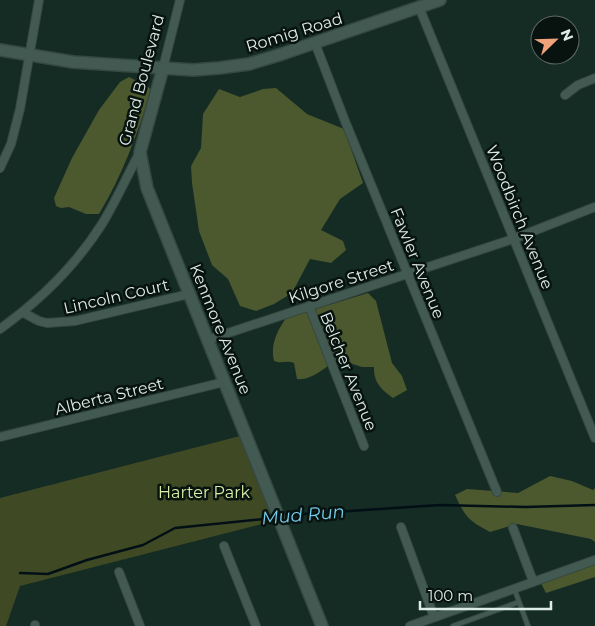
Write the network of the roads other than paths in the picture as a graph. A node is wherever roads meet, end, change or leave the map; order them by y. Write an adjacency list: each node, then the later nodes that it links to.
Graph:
1 (39, 0): 7 (street)
2 (180, 0): 8 (street, Grand Boulevard)
3 (440, 0): 4 (street, Romig Road)
4 (419, 8): 5 (street, Romig Road); 14 (street, Woodbirch Avenue)
5 (315, 43): 8 (street, Romig Road); 15 (street, Fawler Avenue)
6 (0, 50): 7 (street, Romig Road)
7 (29, 56): 8 (street, Romig Road); 12 (street)
8 (163, 68): 11 (street, Grand Boulevard)
9 (595, 78): 10 (street)
10 (565, 94)
11 (140, 152): 16 (street, Kenmore Avenue); 18 (street, Grand Boulevard)
12 (0, 168)
13 (595, 207): 14 (street, Kilgore Street)
14 (513, 239): 15 (street, Kilgore Street); 23 (street, Woodbirch Avenue)
15 (408, 274): 17 (street, Kilgore Street); 25 (street, Fawler Avenue)
16 (189, 294): 18 (street, Lincoln Court); 20 (street, Kenmore Avenue)
17 (309, 306): 20 (street, Kilgore Street); 24 (street, Belcher Avenue)
18 (22, 312): 19 (street, Grand Boulevard)
19 (0, 329)
20 (207, 340): 21 (street, Kenmore Avenue)
21 (224, 382): 22 (street, Alberta Street); 37 (street, Kenmore Avenue)
22 (0, 437)
23 (595, 438)
24 (364, 446)
25 (497, 492)
26 (401, 527): 34 (street)
27 (513, 528): 31 (street)
28 (224, 546): 36 (street)
29 (595, 560): 31 (street)
30 (119, 572): 35 (street)
31 (533, 581): 32 (street)
32 (514, 588): 33 (lane); 34 (street)
33 (519, 602): 39 (lane); 40 (lane)
34 (434, 617): 38 (street)
35 (140, 626)
36 (256, 626)
37 (322, 626)
38 (410, 626)
39 (453, 626)
40 (528, 626)

